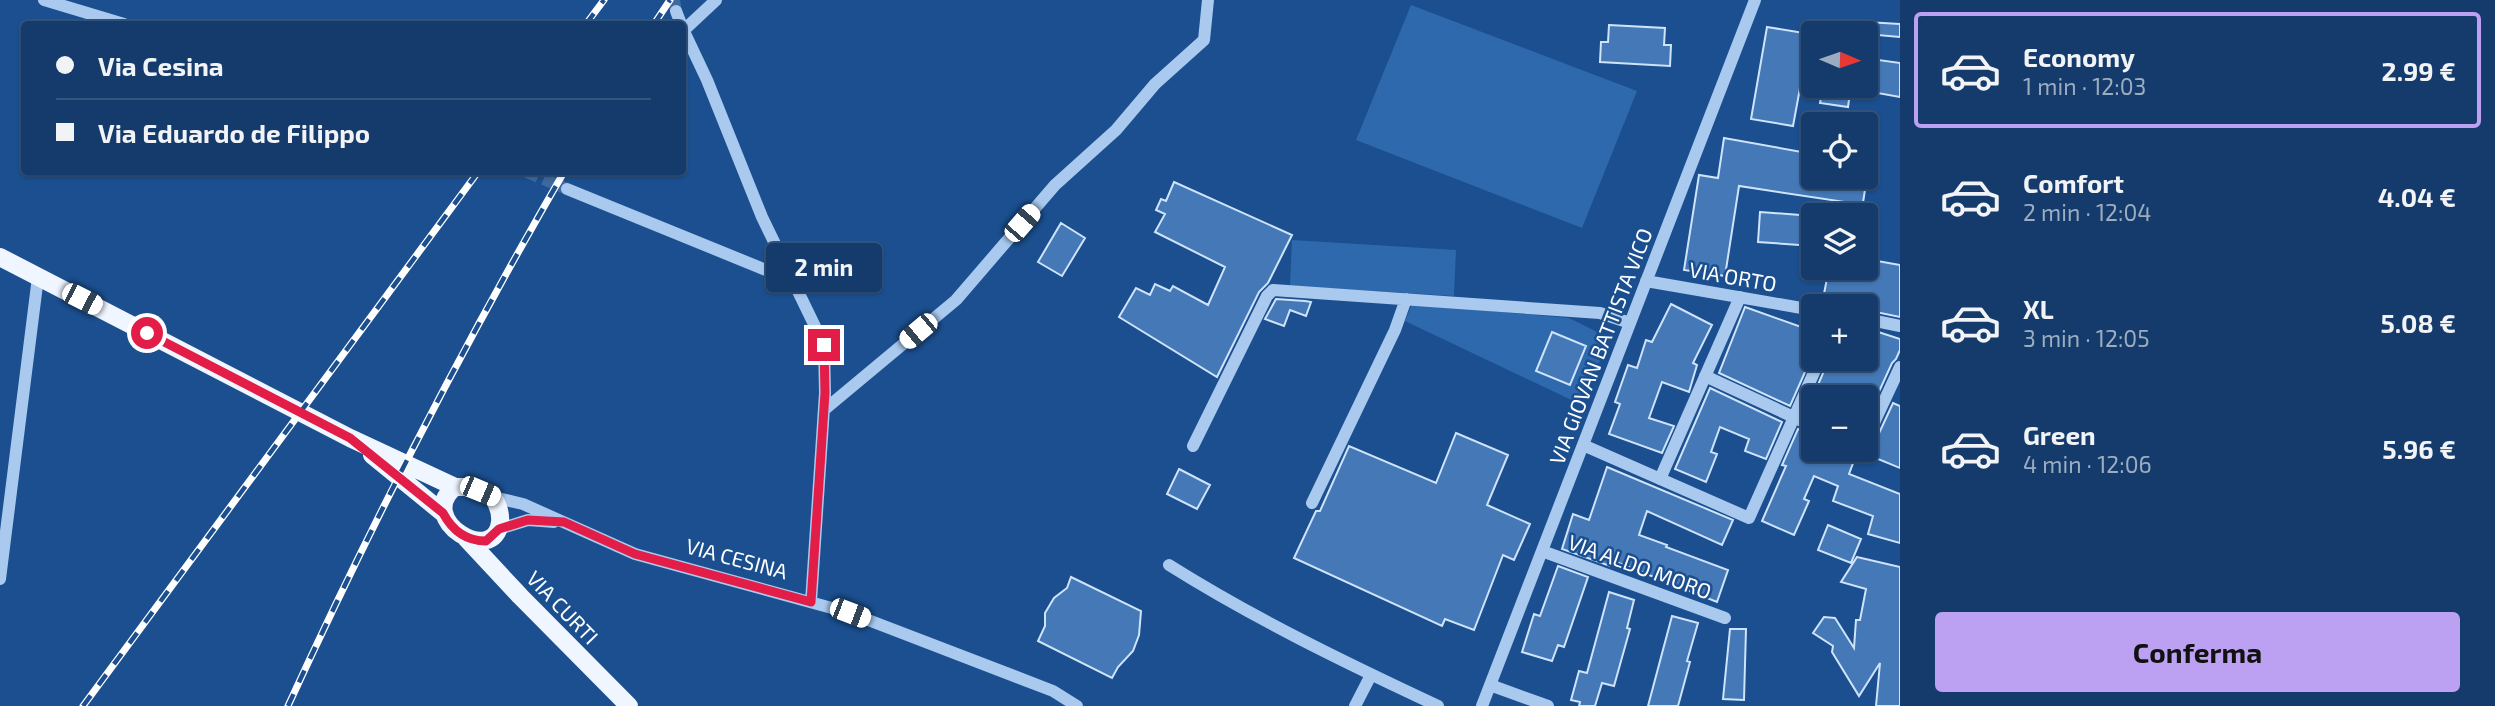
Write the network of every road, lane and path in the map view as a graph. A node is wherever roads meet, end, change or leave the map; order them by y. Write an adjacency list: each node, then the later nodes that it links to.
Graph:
1 (44, 0): 6 (street)
2 (716, 0): 8 (street)
3 (1208, 0): 24 (street)
4 (1755, 0): 14 (street, VIA GIOVAN BATTISTA VICO)
5 (676, 11): 7 (street)
6 (114, 21)
7 (680, 21)
8 (686, 24)
9 (686, 35): 13 (street)
10 (567, 189): 13 (street)
11 (0, 257): 12 (main road)
12 (38, 277): 28 (main road); 41 (street)
13 (793, 281): 24 (street)
14 (1646, 281): 15 (street, VIA ORTO); 19 (street, VIA GIOVAN BATTISTA VICO)
15 (1740, 297): 17 (street, VIA ORTO); 23 (street)
16 (1406, 299): 19 (street); 30 (street); 34 (street)
17 (1801, 308)
18 (1878, 321): 20 (street)
19 (1630, 323): 29 (street, VIA GIOVAN BATTISTA VICO)
20 (1900, 326)
21 (1900, 367): 25 (street)
22 (1815, 371): 26 (street)
23 (1705, 376): 26 (street); 31 (street)
24 (824, 410): 43 (street)
25 (1878, 414)
26 (1794, 416): 27 (street); 31 (street)
27 (1801, 420)
28 (350, 438): 32 (main road); 35 (main road)
29 (1583, 445): 31 (street); 39 (street, VIA GIOVAN BATTISTA VICO)
30 (1193, 446)
31 (1660, 478)
32 (455, 487): 33 (main road); 35 (main road)
33 (493, 497): 36 (street); 37 (main road)
34 (1312, 503)
35 (443, 513): 38 (main road)
36 (564, 522): 37 (street, VIA CESINA); 43 (street, VIA CESINA)
37 (496, 533): 38 (main road, VIA CESINA); 42 (main road)
38 (467, 538): 42 (main road, VIA CURTI)
39 (1542, 551): 44 (street, VIA ALDO MORO); 46 (street, VIA GIOVAN BATTISTA VICO)
40 (1169, 565): 45 (street)
41 (0, 579)
42 (506, 580): 47 (main road, VIA CURTI)
43 (811, 602): 48 (street, VIA CESINA)
44 (1725, 618)
45 (1371, 675): 49 (street); 50 (street)
46 (1490, 685): 51 (street, VIA GIOVAN BATTISTA VICO); 52 (street)
47 (629, 706)
48 (1077, 706)
49 (1355, 706)
50 (1438, 706)
51 (1482, 706)
52 (1548, 706)

